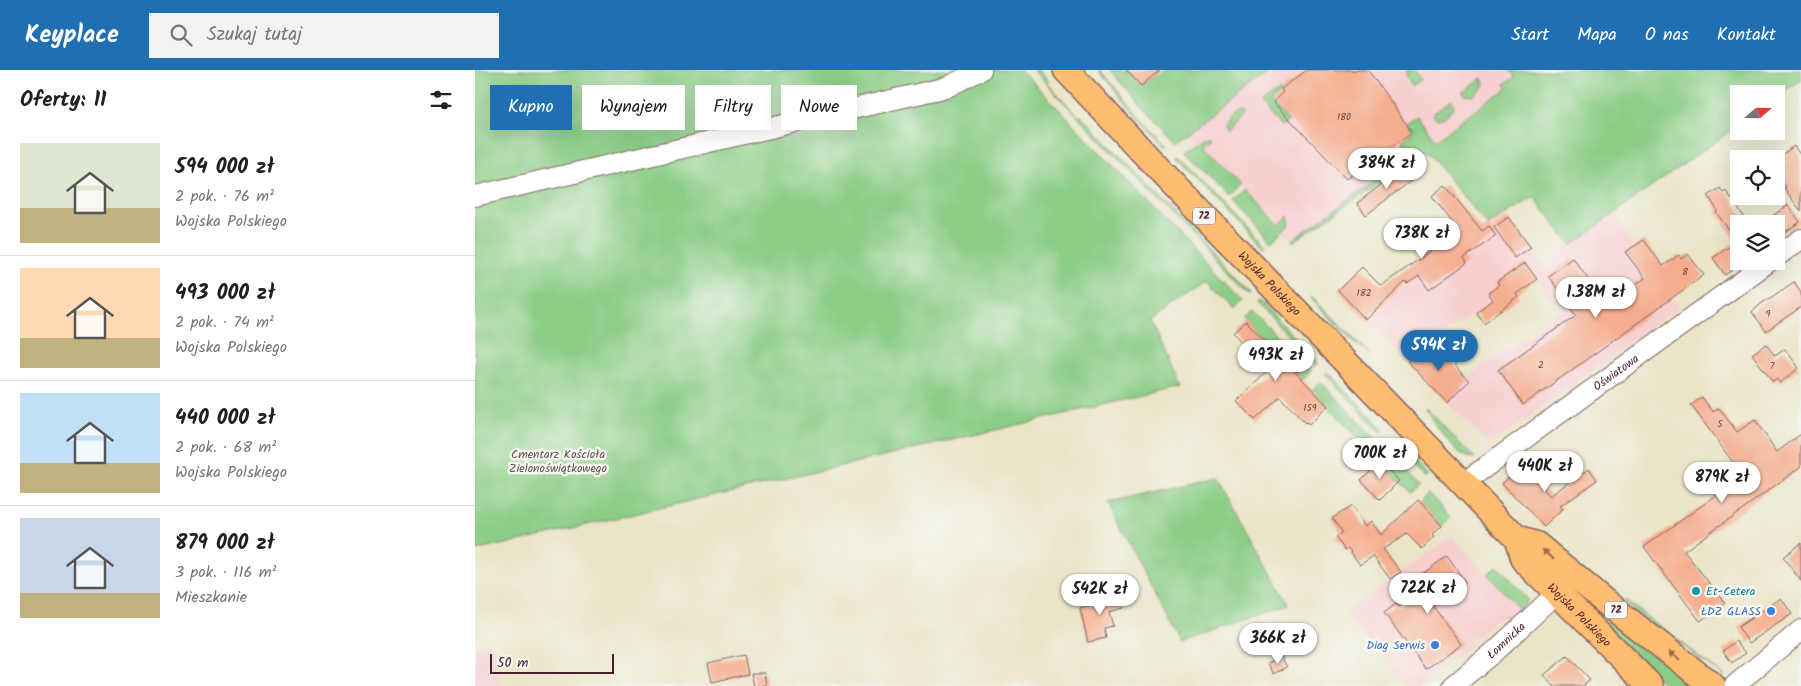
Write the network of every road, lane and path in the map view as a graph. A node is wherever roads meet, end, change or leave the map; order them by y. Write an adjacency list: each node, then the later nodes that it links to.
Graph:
1 (981, 70): 3 (street)
2 (1066, 70): 7 (main road, Wojska Polskiego / 72)
3 (475, 196)
4 (1801, 239): 5 (street)
5 (1785, 251)
6 (1758, 270): 7 (street, Oświatowa)
7 (1462, 484): 8 (main road, Wojska Polskiego / 72)
8 (1517, 539): 9 (main road, Wojska Polskiego / 72); 14 (main road, Wojska Polskiego / 72, one-way to 8)
9 (1557, 593): 12 (street, Łomnicka); 13 (main road, Wojska Polskiego / 72)
10 (1801, 630): 11 (street)
11 (1743, 684)
12 (1453, 686)
13 (1651, 686)
14 (1713, 686)

